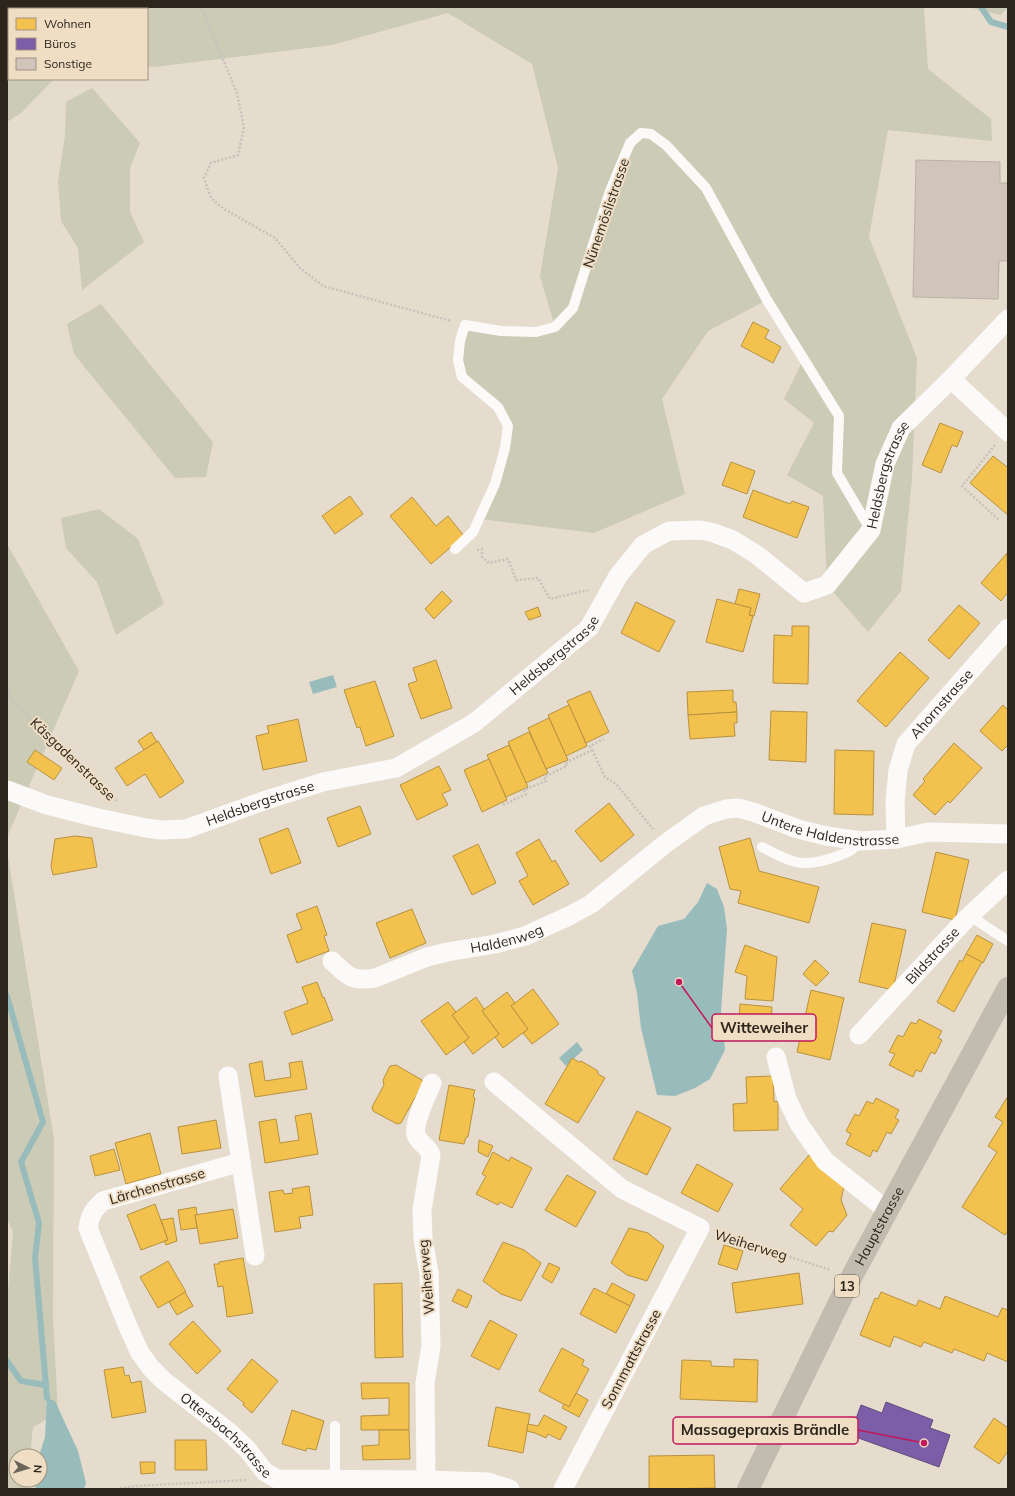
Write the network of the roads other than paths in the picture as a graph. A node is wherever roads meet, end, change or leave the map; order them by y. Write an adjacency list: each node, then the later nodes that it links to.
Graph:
1 (1008, 319): 2 (street, Heldsbergstrasse)
2 (951, 379): 3 (street); 4 (street, Heldsbergstrasse)
3 (1007, 431)
4 (871, 530): 5 (lane, Nünemöslistrasse); 7 (street, Heldsbergstrasse)
5 (455, 549)
6 (1008, 628): 9 (street, Ahornstrasse)
7 (7, 790)
8 (1008, 834): 9 (street, Untere Haldenstrasse)
9 (896, 839): 10 (street, Untere Haldenstrasse)
10 (861, 841): 11 (street, Untere Haldenstrasse); 12 (lane)
11 (664, 844): 16 (street, Haldenweg)
12 (762, 847)
13 (1008, 880): 14 (street, Bildstrasse)
14 (970, 916): 15 (lane); 18 (street, Bildstrasse)
15 (1008, 941)
16 (332, 962)
17 (1008, 988): 24 (main road, Hauptstrasse / 13)
18 (859, 1035)
19 (776, 1057): 24 (street)
20 (228, 1076): 23 (street)
21 (494, 1082): 26 (street, Weiherweg)
22 (432, 1083): 30 (street, Weiherweg)
23 (241, 1162): 25 (street, Lärchenstrasse); 27 (street)
24 (888, 1211): 33 (main road, Hauptstrasse / 13)
25 (88, 1228): 29 (street, Ottersbachstrasse)
26 (700, 1228): 32 (street, Sonnmattstrasse)
27 (255, 1256)
28 (335, 1426): 29 (lane)
29 (335, 1480): 30 (street, Ottersbachstrasse)
30 (426, 1480): 31 (street, Ottersbachstrasse)
31 (510, 1489)
32 (563, 1489)
33 (748, 1489)

